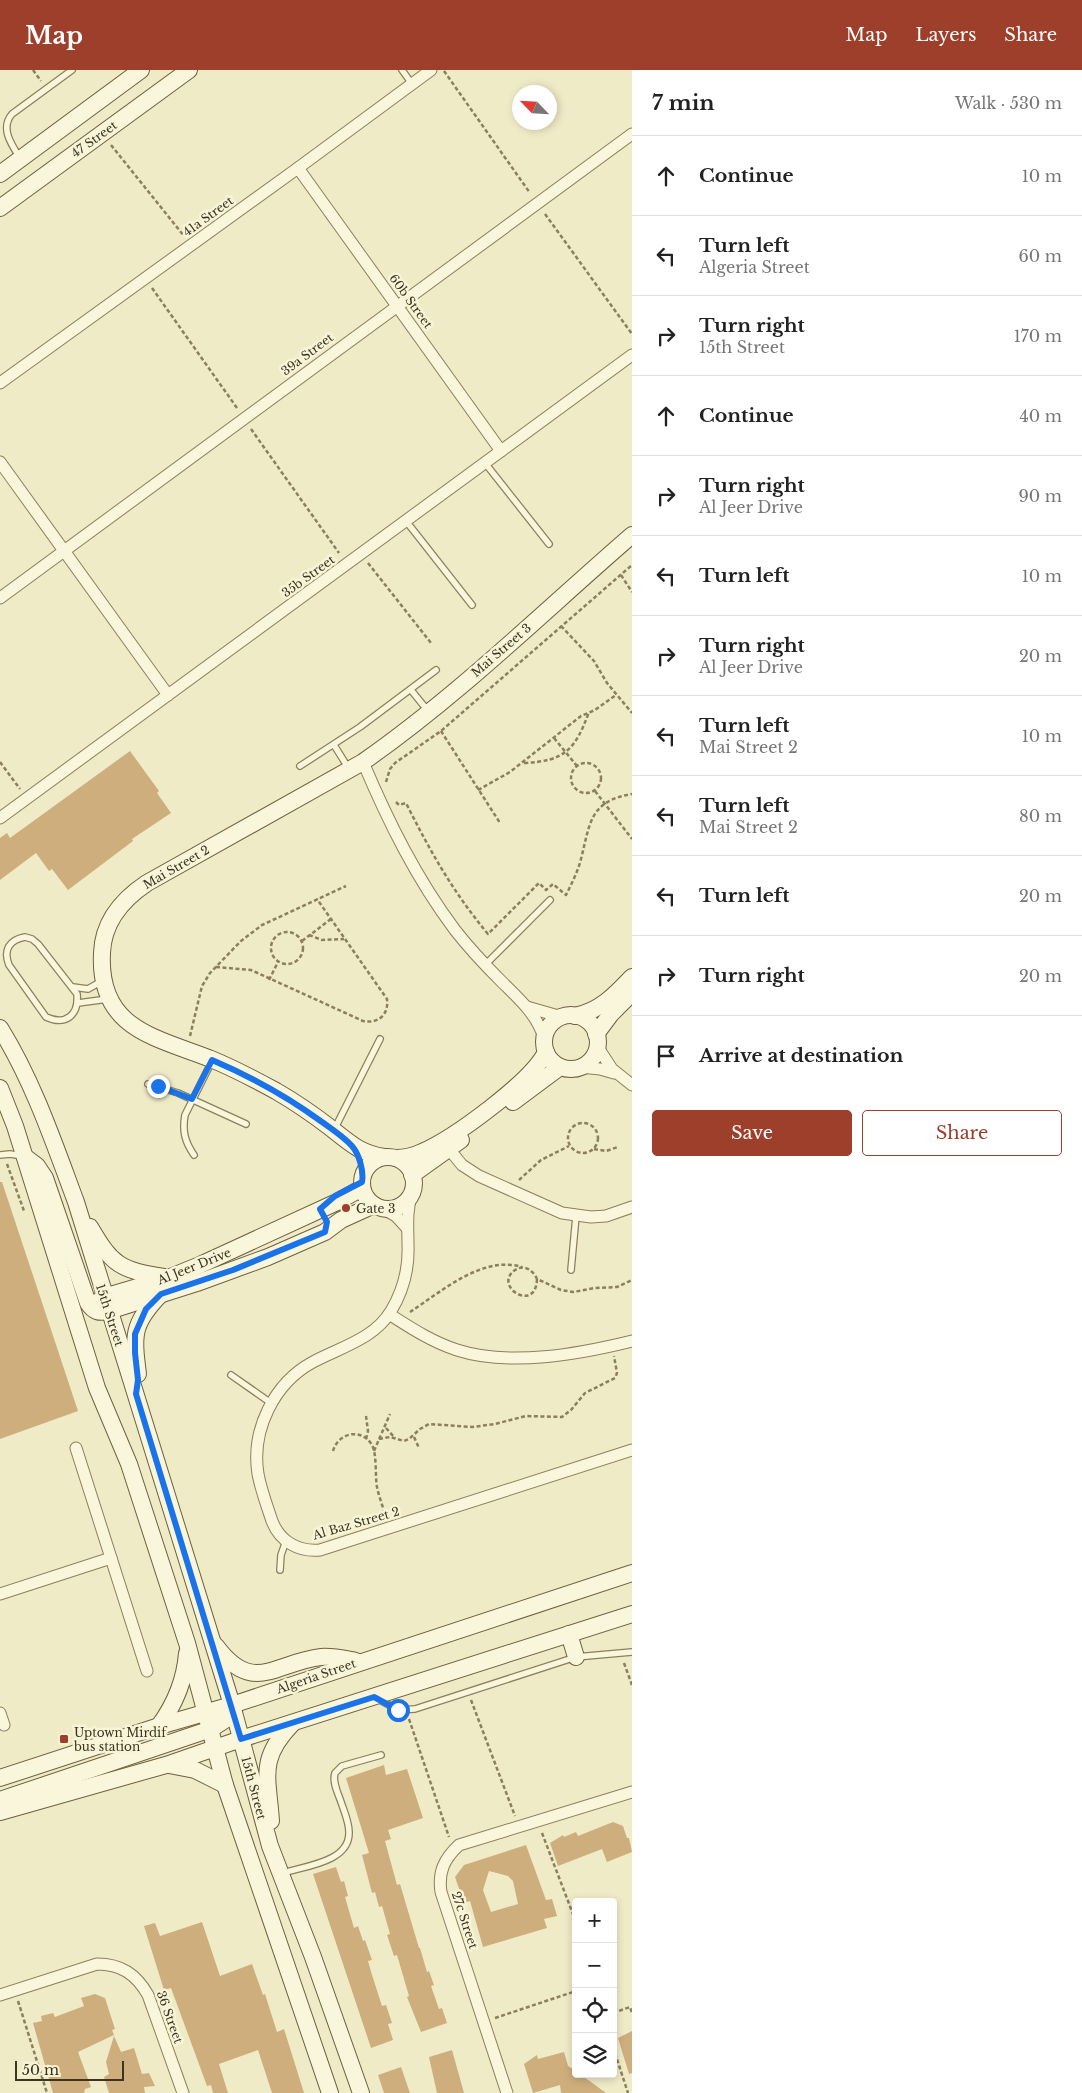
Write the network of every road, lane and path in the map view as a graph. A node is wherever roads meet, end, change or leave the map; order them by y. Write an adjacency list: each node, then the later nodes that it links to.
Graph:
1 (33, 70): 8 (path)
2 (72, 70): 8 (lane)
3 (189, 70): 9 (street, 47 Street)
4 (402, 70): 7 (lane)
5 (431, 70): 7 (street, 41a Street)
6 (134, 72): 11 (street)
7 (412, 84): 12 (street, 41a Street)
8 (47, 88): 11 (lane)
9 (102, 133): 14 (street, 47 Street); 15 (path)
10 (632, 134): 16 (street, 39a Street)
11 (21, 159): 13 (street)
12 (298, 168): 15 (street, 41a Street); 16 (street, 60b Street)
13 (0, 174)
14 (0, 208)
15 (191, 246): 18 (street, 41a Street)
16 (397, 305): 19 (street, 60b Street); 25 (street, 39a Street)
17 (632, 355): 19 (street, 35b Street)
18 (0, 383)
19 (501, 452): 21 (street, 35b Street)
20 (0, 462): 25 (street)
21 (485, 463): 22 (street, 35b Street); 24 (lane)
22 (406, 521): 26 (street, 35b Street); 31 (lane)
23 (630, 543): 38 (street, Mai Street 3)
24 (549, 544)
25 (64, 551): 30 (street, 39a Street); 36 (street)
26 (361, 554): 33 (path); 36 (street, 35b Street)
27 (632, 566): 28 (path)
28 (621, 575): 29 (path); 32 (path)
29 (632, 592)
30 (0, 598)
31 (472, 605)
32 (561, 626): 37 (path); 41 (path)
33 (431, 643)
34 (436, 670): 35 (lane)
35 (411, 690): 38 (lane); 43 (lane)
36 (168, 695): 54 (street, 35b Street)
37 (616, 695): 39 (path); 40 (path)
38 (430, 712): 48 (street, Mai Street 3)
39 (589, 712): 42 (path); 44 (path)
40 (632, 713)
41 (441, 732): 50 (path); 51 (path)
42 (554, 738): 44 (path); 46 (path)
43 (334, 745): 47 (lane); 48 (lane)
44 (566, 753): 46 (path); 49 (path)
45 (0, 762): 54 (path)
46 (522, 764): 51 (path)
47 (300, 766)
48 (356, 766): 68 (street); 71 (street, Mai Street 2)
49 (577, 766): 52 (path); 52 (path)
50 (386, 786)
51 (478, 790): 58 (path)
52 (594, 791): 56 (path)
53 (632, 794): 56 (path)
54 (27, 798): 57 (street, 35b Street)
55 (394, 800): 56 (path)
56 (605, 804): 59 (path)
57 (0, 818)
58 (500, 823)
59 (632, 839)
60 (346, 886): 61 (path)
61 (317, 900): 63 (path); 69 (path)
62 (550, 900): 68 (lane)
63 (331, 919): 64 (path); 65 (path)
64 (309, 936): 65 (path); 66 (path)
65 (345, 939): 72 (path)
66 (301, 941): 67 (path); 67 (path)
67 (278, 962): 72 (path)
68 (485, 965): 77 (street)
69 (216, 968): 72 (path); 83 (path)
70 (632, 977): 78 (street)
71 (104, 980): 73 (lane); 75 (street, Mai Street 2)
72 (269, 980)
73 (72, 987): 76 (lane); 76 (lane)
74 (632, 993): 81 (street)
75 (111, 999): 76 (lane); 83 (street, Mai Street 2)
76 (78, 1003)
77 (525, 1006): 78 (street); 82 (street)
78 (568, 1016): 81 (street); 82 (street)
79 (0, 1028): 107 (street, 15th Street)
80 (380, 1039): 93 (lane)
81 (596, 1040): 86 (street); 87 (street)
82 (545, 1045): 85 (street); 102 (street)
83 (183, 1048): 84 (street, Mai Street 2)
84 (212, 1060): 91 (lane); 93 (street, Mai Street 2)
85 (560, 1066): 86 (street); 97 (street)
86 (580, 1067): 87 (street)
87 (618, 1075): 89 (street)
88 (148, 1084): 91 (lane)
89 (632, 1085)
90 (0, 1088): 101 (street, 15th Street)
91 (192, 1099): 92 (lane); 100 (lane)
92 (246, 1124)
93 (334, 1130): 95 (street, Mai Street 2)
94 (570, 1146): 98 (path); 98 (path); 105 (path)
95 (353, 1147): 102 (street, Mai Street 2); 104 (street, Mai Street 2)
96 (618, 1147): 98 (path)
97 (449, 1149): 103 (street); 105 (street)
98 (594, 1149)
99 (0, 1155): 101 (lane)
100 (194, 1155)
101 (25, 1157): 121 (street); 123 (street, 15th Street)
102 (390, 1158): 103 (street); 104 (street)
103 (412, 1175): 106 (street)
104 (363, 1182): 108 (street); 110 (street, Al Jeer Drive)
105 (509, 1190): 111 (street)
106 (412, 1193): 108 (street); 112 (street)
107 (76, 1202): 116 (street); 120 (street, 15th Street)
108 (378, 1207): 112 (street); 113 (street, Al Jeer Drive)
109 (632, 1207): 111 (street)
110 (320, 1209): 113 (street); 116 (street, Al Jeer Drive)
111 (576, 1216): 115 (lane)
112 (407, 1228): 122 (street)
113 (325, 1232): 119 (street, Al Jeer Drive)
114 (522, 1268): 117 (path); 117 (path); 122 (path)
115 (571, 1270)
116 (168, 1278): 120 (street, Al Jeer Drive)
117 (537, 1279): 118 (path)
118 (632, 1280)
119 (161, 1294): 120 (street, Al Jeer Drive); 127 (street)
120 (107, 1304): 121 (street); 127 (street, 15th Street)
121 (91, 1308): 123 (street)
122 (394, 1317): 125 (street); 128 (street)
123 (81, 1332): 150 (street, 15th Street)
124 (632, 1341): 125 (street)
125 (612, 1346): 132 (path)
126 (231, 1375): 128 (lane)
127 (136, 1394): 149 (street, 15th Street)
128 (271, 1403): 142 (street)
129 (390, 1414): 135 (path)
130 (366, 1416): 134 (path)
131 (386, 1428): 133 (path)
132 (414, 1436): 133 (path); 137 (path)
133 (395, 1438): 135 (path)
134 (366, 1439): 139 (path); 140 (path)
135 (379, 1440): 140 (path)
136 (76, 1448): 143 (street)
137 (419, 1448)
138 (632, 1450): 141 (street, Al Baz Street 2)
139 (333, 1451)
140 (374, 1451): 141 (path)
141 (389, 1528): 142 (street, Al Baz Street 2)
142 (286, 1541): 144 (lane)
143 (111, 1558): 146 (street); 155 (street)
144 (280, 1570)
145 (632, 1573): 154 (street, Algeria Street)
146 (0, 1594)
147 (632, 1614): 148 (street)
148 (569, 1634): 153 (street); 158 (street)
149 (212, 1640): 154 (street); 159 (street, 15th Street)
150 (187, 1643): 161 (street, 15th Street); 165 (street)
151 (632, 1652): 152 (lane)
152 (621, 1654): 153 (lane); 156 (path)
153 (576, 1657): 157 (lane)
154 (358, 1662): 159 (street, Algeria Street)
155 (147, 1670)
156 (632, 1685)
157 (467, 1691): 160 (lane); 177 (path)
158 (374, 1697): 160 (lane); 163 (street)
159 (232, 1705): 161 (street, Algeria Street); 166 (street); 167 (street, 15th Street)
160 (406, 1711): 179 (path)
161 (207, 1712): 165 (street, Algeria Street); 166 (street, 15th Street)
162 (0, 1713): 164 (street)
163 (294, 1722): 167 (street); 178 (street)
164 (4, 1725)
165 (159, 1726): 171 (street, Algeria Street)
166 (210, 1729): 168 (street, 15th Street); 174 (street)
167 (241, 1739): 168 (street); 178 (street, 15th Street)
168 (215, 1748): 170 (street); 172 (street, 15th Street)
169 (381, 1755): 180 (lane)
170 (166, 1765): 172 (street); 175 (street)
171 (0, 1778)
172 (225, 1785): 191 (street, 15th Street)
173 (632, 1792): 176 (street)
174 (0, 1800)
175 (0, 1812)
176 (537, 1820): 177 (street); 181 (path)
177 (518, 1826): 179 (street)
178 (270, 1846): 180 (street, 15th Street)
179 (453, 1850): 187 (street, 27c Street)
180 (281, 1874): 192 (street, 15th Street)
181 (572, 1912)
182 (14, 1990): 184 (street, 36 Street); 189 (path); 190 (street, 36 Street)
183 (572, 1992): 187 (path)
184 (0, 1995)
185 (617, 2012): 186 (path)
186 (632, 2013)
187 (484, 2022): 193 (street, 27c Street)
188 (617, 2059): 194 (path)
189 (47, 2093)
190 (183, 2093)
191 (330, 2093)
192 (361, 2093)
193 (507, 2093)
194 (628, 2093)

